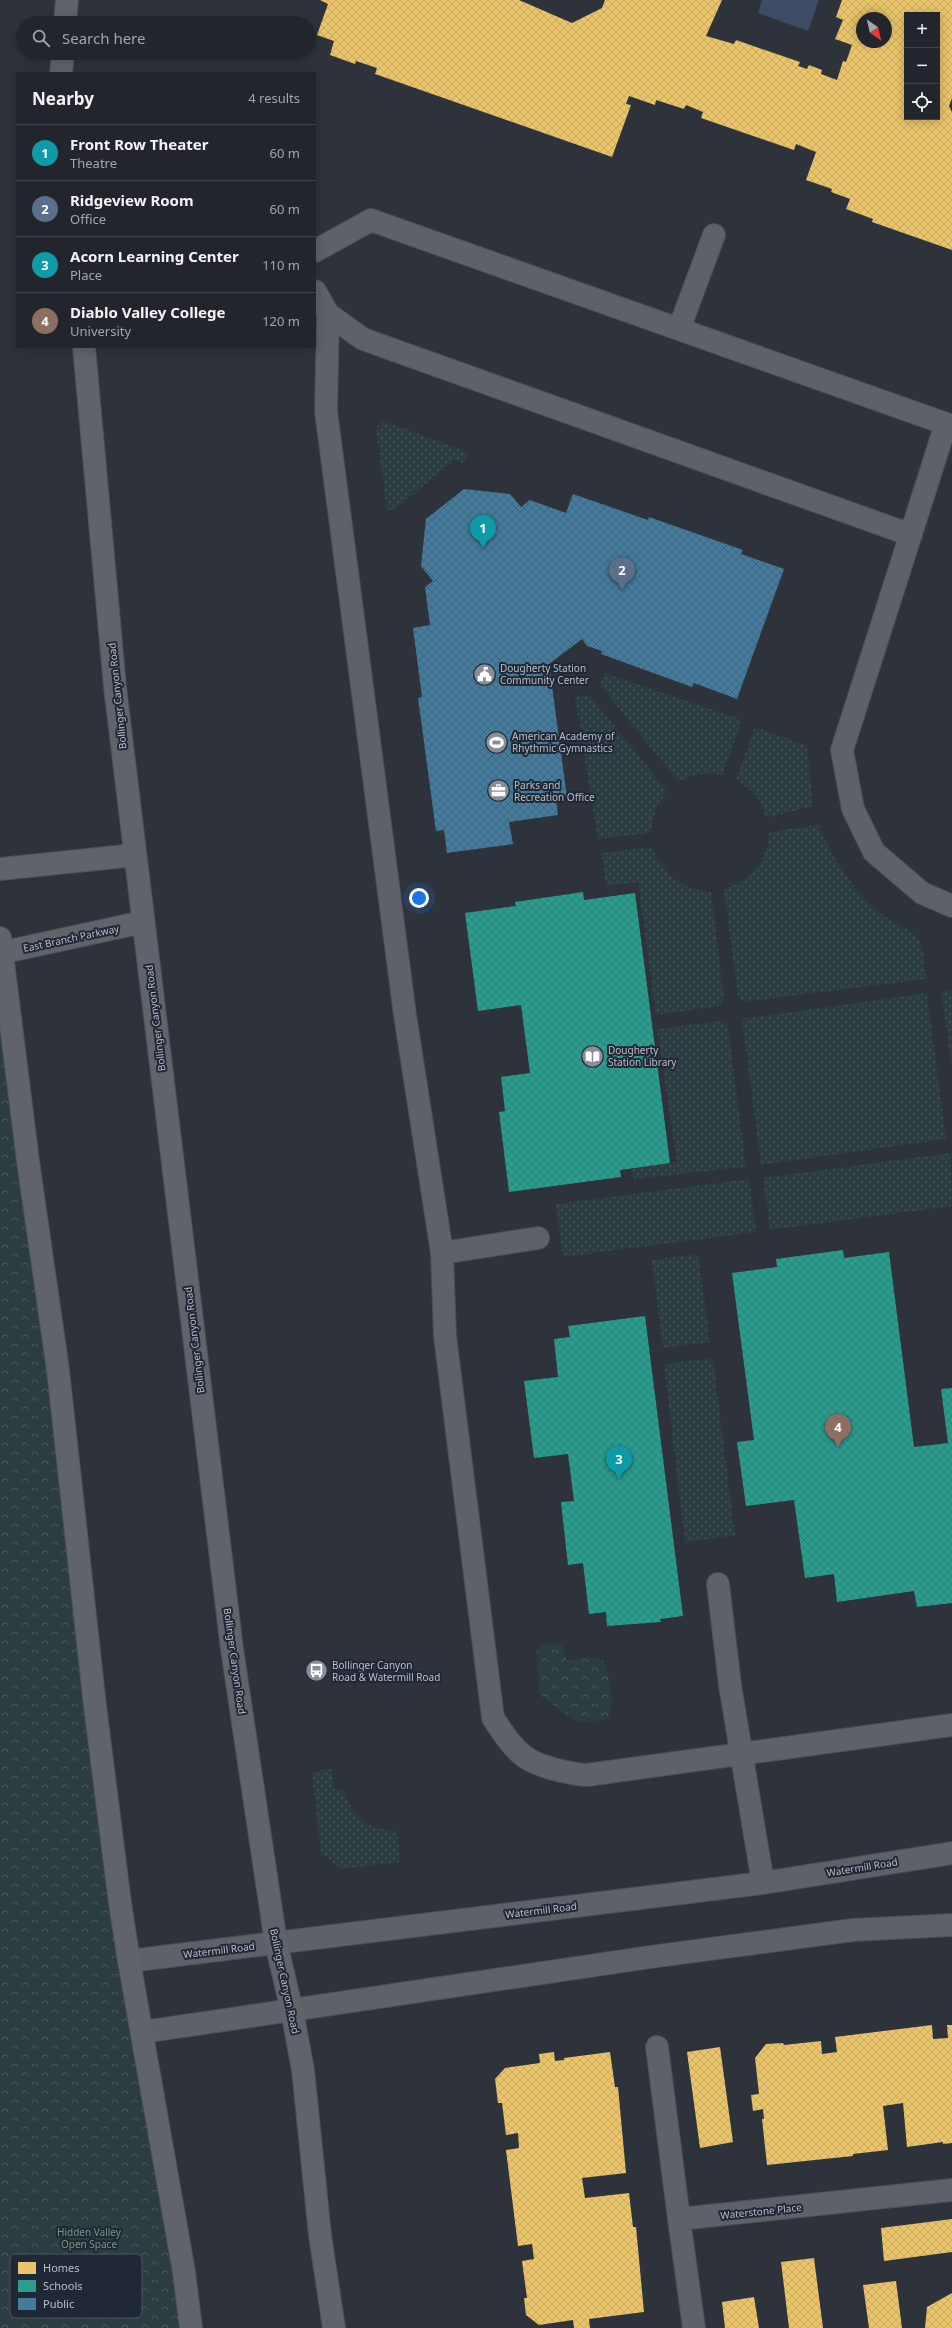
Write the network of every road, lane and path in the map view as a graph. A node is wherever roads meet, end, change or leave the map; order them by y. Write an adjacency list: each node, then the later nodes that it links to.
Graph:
1 (67, 0): 2 (main road)
2 (66, 16)
3 (63, 60): 4 (main road)
4 (62, 72)
5 (714, 234): 9 (street)
6 (316, 250): 9 (street)
7 (316, 293): 8 (street)
8 (328, 314): 12 (street); 19 (street)
9 (679, 329): 11 (street)
10 (84, 348): 13 (main road, Bollinger Canyon Road)
11 (949, 425): 12 (street)
12 (911, 535): 15 (street)
13 (135, 855): 14 (main road); 16 (main road, Bollinger Canyon Road)
14 (0, 869)
15 (952, 906)
16 (143, 922): 17 (main road, East Branch Parkway); 26 (main road, Bollinger Canyon Road)
17 (1, 948): 27 (main road)
18 (538, 1238): 19 (street)
19 (442, 1253): 22 (street)
20 (718, 1584): 22 (street)
21 (952, 1725): 22 (street)
22 (740, 1754): 24 (street)
23 (952, 1853): 24 (street, Watermill Road)
24 (763, 1883): 26 (street, Watermill Road)
25 (952, 1926): 28 (street)
26 (276, 1943): 27 (street, Watermill Road); 28 (main road, Bollinger Canyon Road)
27 (129, 1961): 29 (main road)
28 (292, 2011): 29 (street); 34 (main road, Bollinger Canyon Road)
29 (143, 2032): 33 (main road)
30 (657, 2047): 32 (street)
31 (952, 2190): 32 (street, Waterstone Place)
32 (679, 2219): 35 (street)
33 (191, 2328)
34 (334, 2328)
35 (694, 2328)

